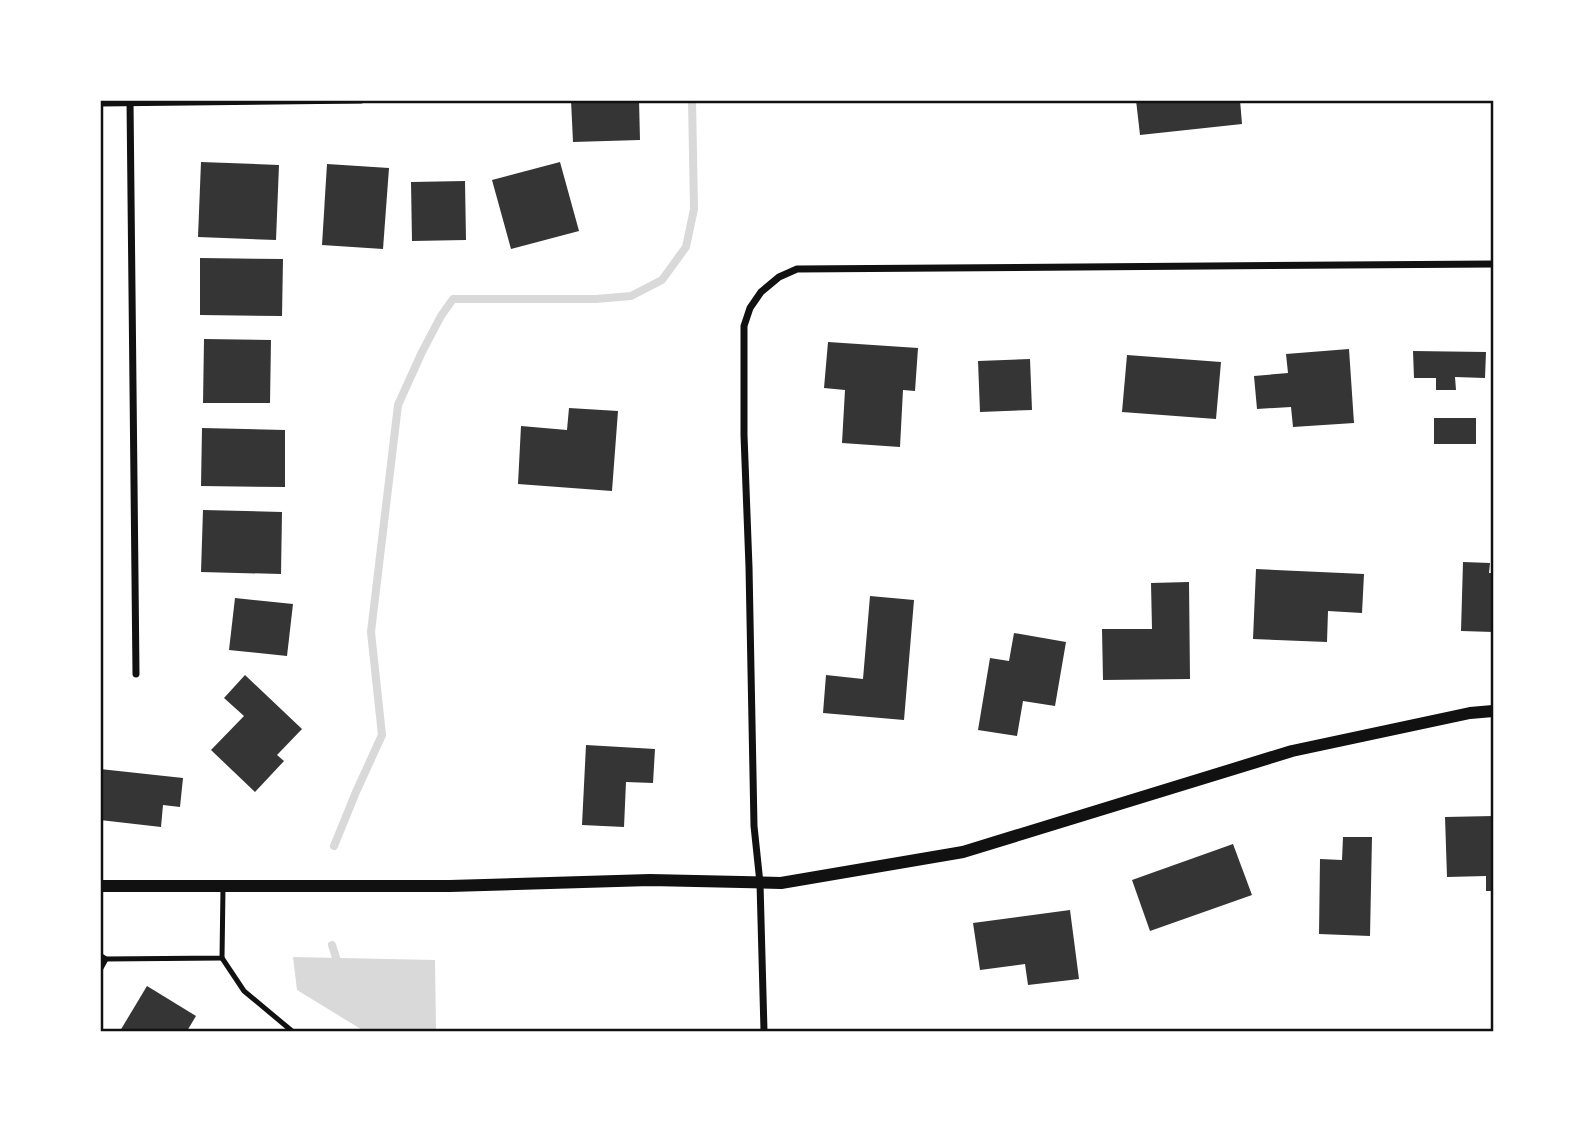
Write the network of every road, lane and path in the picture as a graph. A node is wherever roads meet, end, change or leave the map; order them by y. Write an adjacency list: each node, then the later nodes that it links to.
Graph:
1 (361, 100): 2 (street)
2 (130, 101): 3 (street); 5 (street)
3 (100, 103)
4 (1493, 264): 7 (street)
5 (135, 674)
6 (1493, 711): 7 (street)
7 (760, 883): 9 (street); 14 (street)
8 (100, 886): 9 (street)
9 (223, 887): 11 (lane)
10 (103, 957): 11 (lane); 12 (lane)
11 (222, 958): 13 (lane)
12 (100, 970)
13 (292, 1031)
14 (764, 1031)

